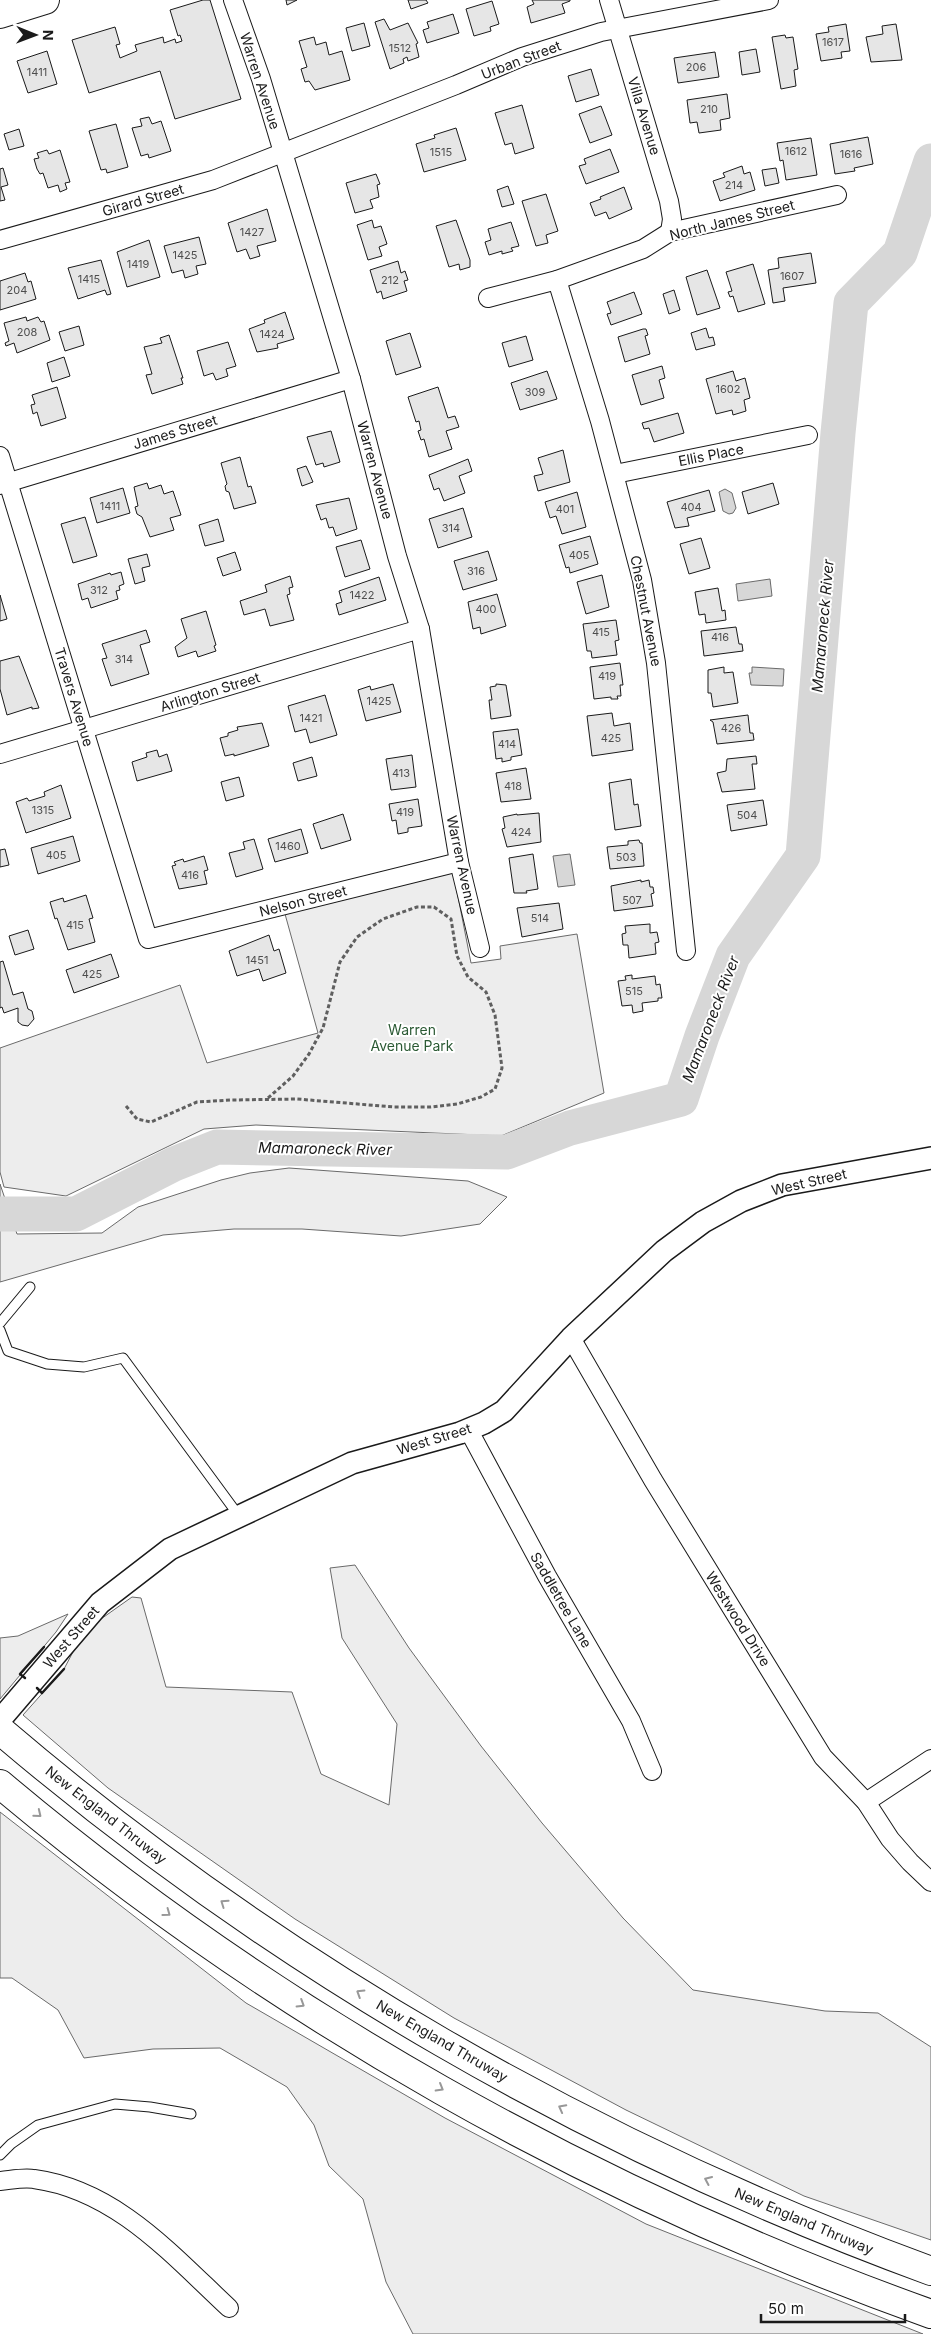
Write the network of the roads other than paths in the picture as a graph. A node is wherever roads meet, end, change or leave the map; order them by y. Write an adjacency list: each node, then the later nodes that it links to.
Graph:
1 (45, 0): 5 (main road)
2 (233, 0): 7 (street, Warren Avenue)
3 (609, 0): 6 (street, Villa Avenue)
4 (769, 0): 6 (street, Urban Street)
5 (0, 14)
6 (618, 29): 7 (street, Urban Street); 9 (street, Villa Avenue)
7 (283, 153): 10 (street, Girard Street); 13 (street, Warren Avenue)
8 (837, 195): 9 (street, North James Street)
9 (670, 232): 11 (street, North James Street)
10 (0, 240)
11 (557, 280): 12 (street, North James Street); 16 (street, Chestnut Avenue)
12 (488, 298)
13 (351, 379): 17 (street, James Street); 18 (street, Warren Avenue)
14 (808, 435): 16 (street, Ellis Place)
15 (0, 456): 17 (street, Travers Avenue)
16 (614, 474): 24 (street, Chestnut Avenue)
17 (4, 483): 19 (street, Travers Avenue)
18 (420, 629): 19 (street, Arlington Street); 21 (street, Warren Avenue)
19 (84, 729): 20 (street, Arlington Street); 22 (street, Travers Avenue)
20 (0, 754)
21 (459, 862): 22 (street, Nelson Street); 23 (street, Warren Avenue)
22 (148, 939)
23 (480, 948)
24 (686, 951)
25 (931, 1158): 29 (street, West Street)
26 (30, 1288): 27 (lane)
27 (0, 1323)
28 (0, 1330): 31 (lane)
29 (571, 1338): 30 (street, West Street); 37 (street, Westwood Drive)
30 (468, 1429): 31 (street, West Street); 35 (street, Saddletree Lane)
31 (239, 1517): 32 (street, West Street)
32 (0, 1720)
33 (0, 1730): 42 (main road, New England Thruway, one-way to 33)
34 (931, 1759): 37 (street)
35 (652, 1771)
36 (0, 1784): 44 (main road, one-way to 44)
37 (866, 1802): 38 (street, Westwood Drive)
38 (931, 1882)
39 (191, 2114): 40 (lane)
40 (0, 2156)
41 (0, 2181): 43 (street)
42 (931, 2271)
43 (229, 2308)
44 (931, 2314)

